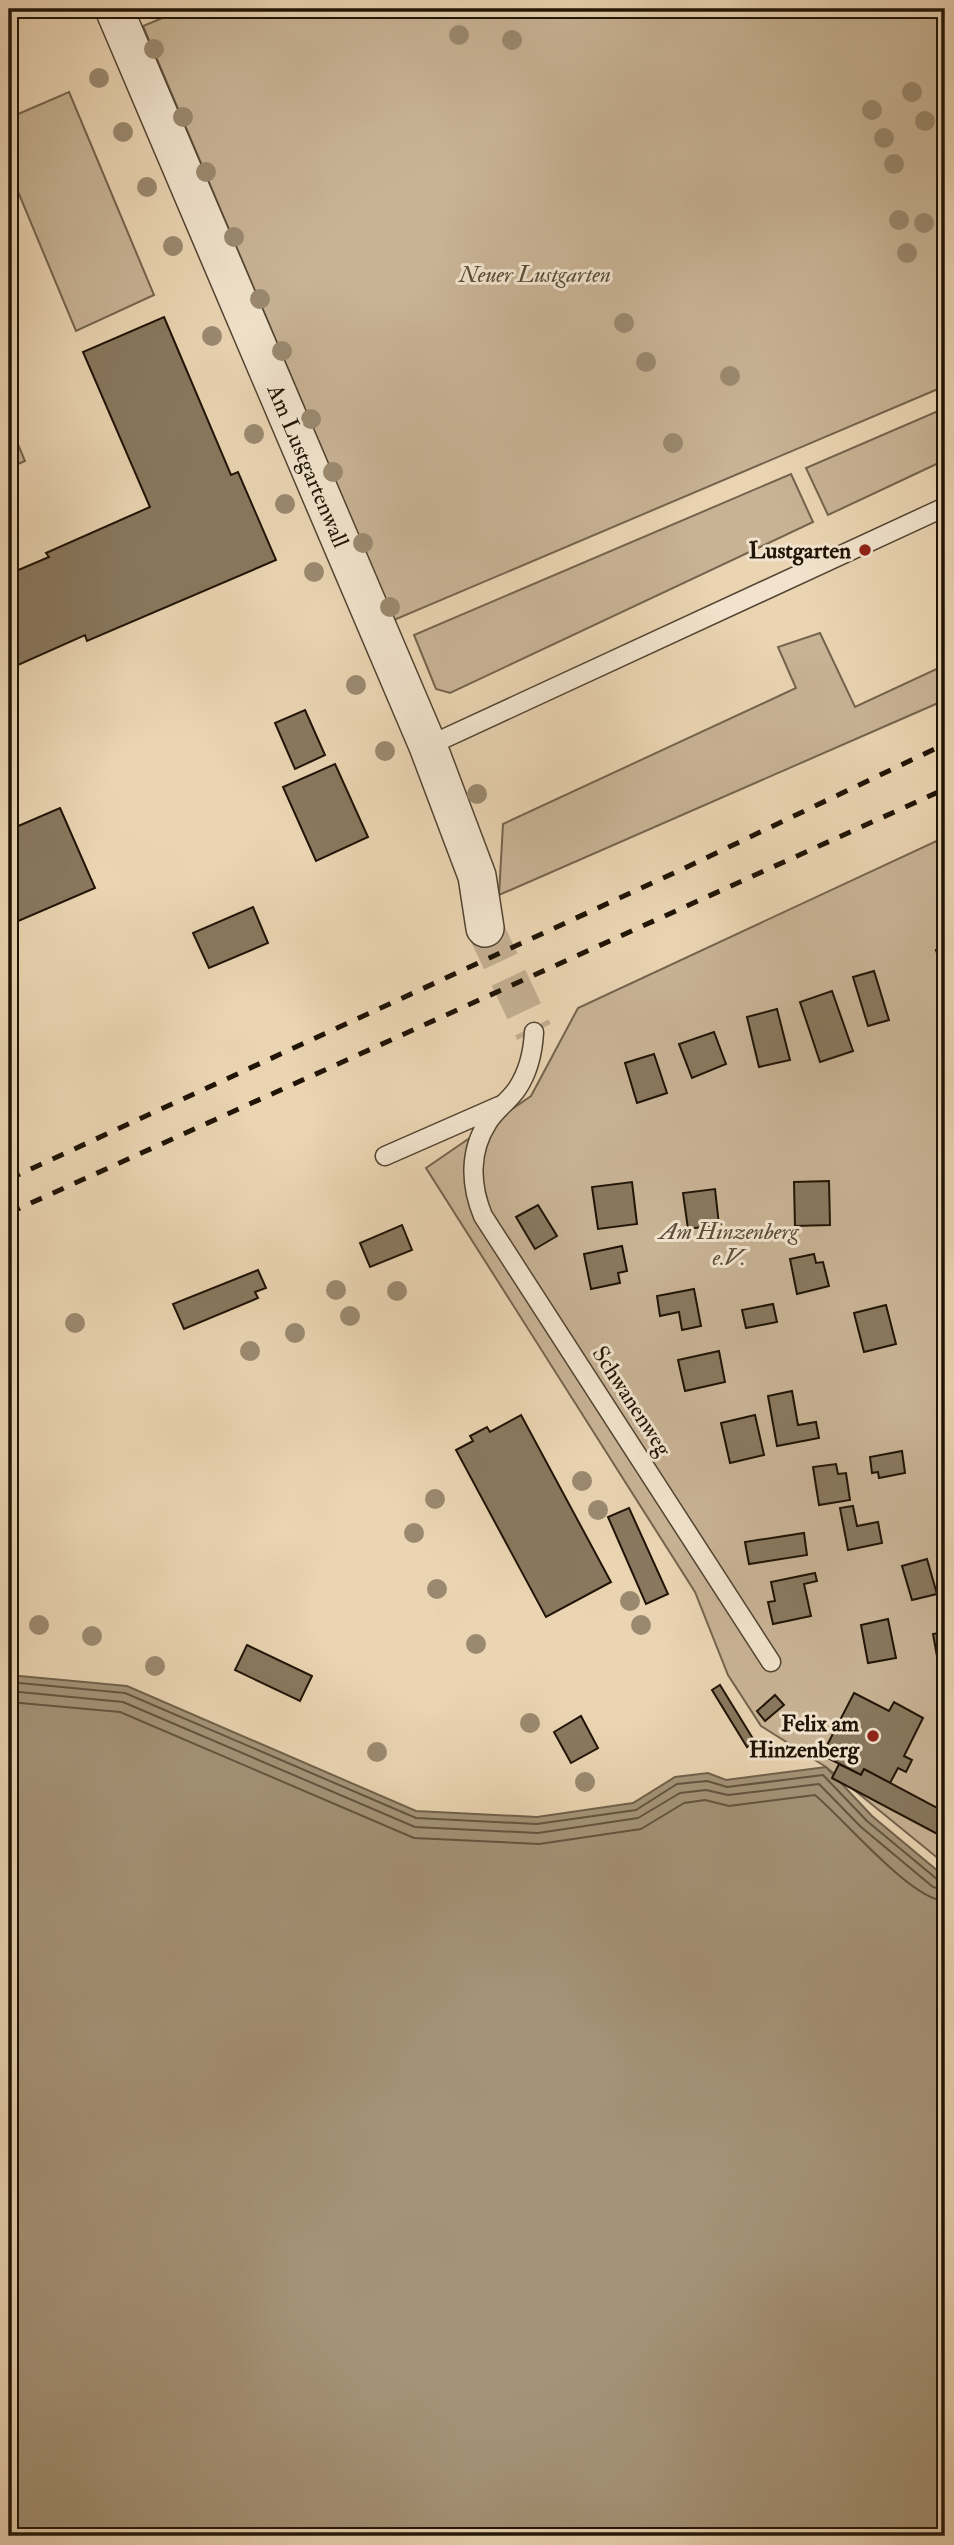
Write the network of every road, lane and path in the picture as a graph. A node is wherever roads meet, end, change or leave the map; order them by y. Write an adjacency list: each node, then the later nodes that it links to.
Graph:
1 (114, 9): 3 (street, Am Lustgartenwall)
2 (945, 507): 3 (lane)
3 (428, 746): 4 (street, Am Lustgartenwall)
4 (485, 928)
5 (534, 1031): 6 (lane)
6 (503, 1105): 7 (lane); 8 (lane, Schwanenweg)
7 (385, 1156)
8 (771, 1661)

